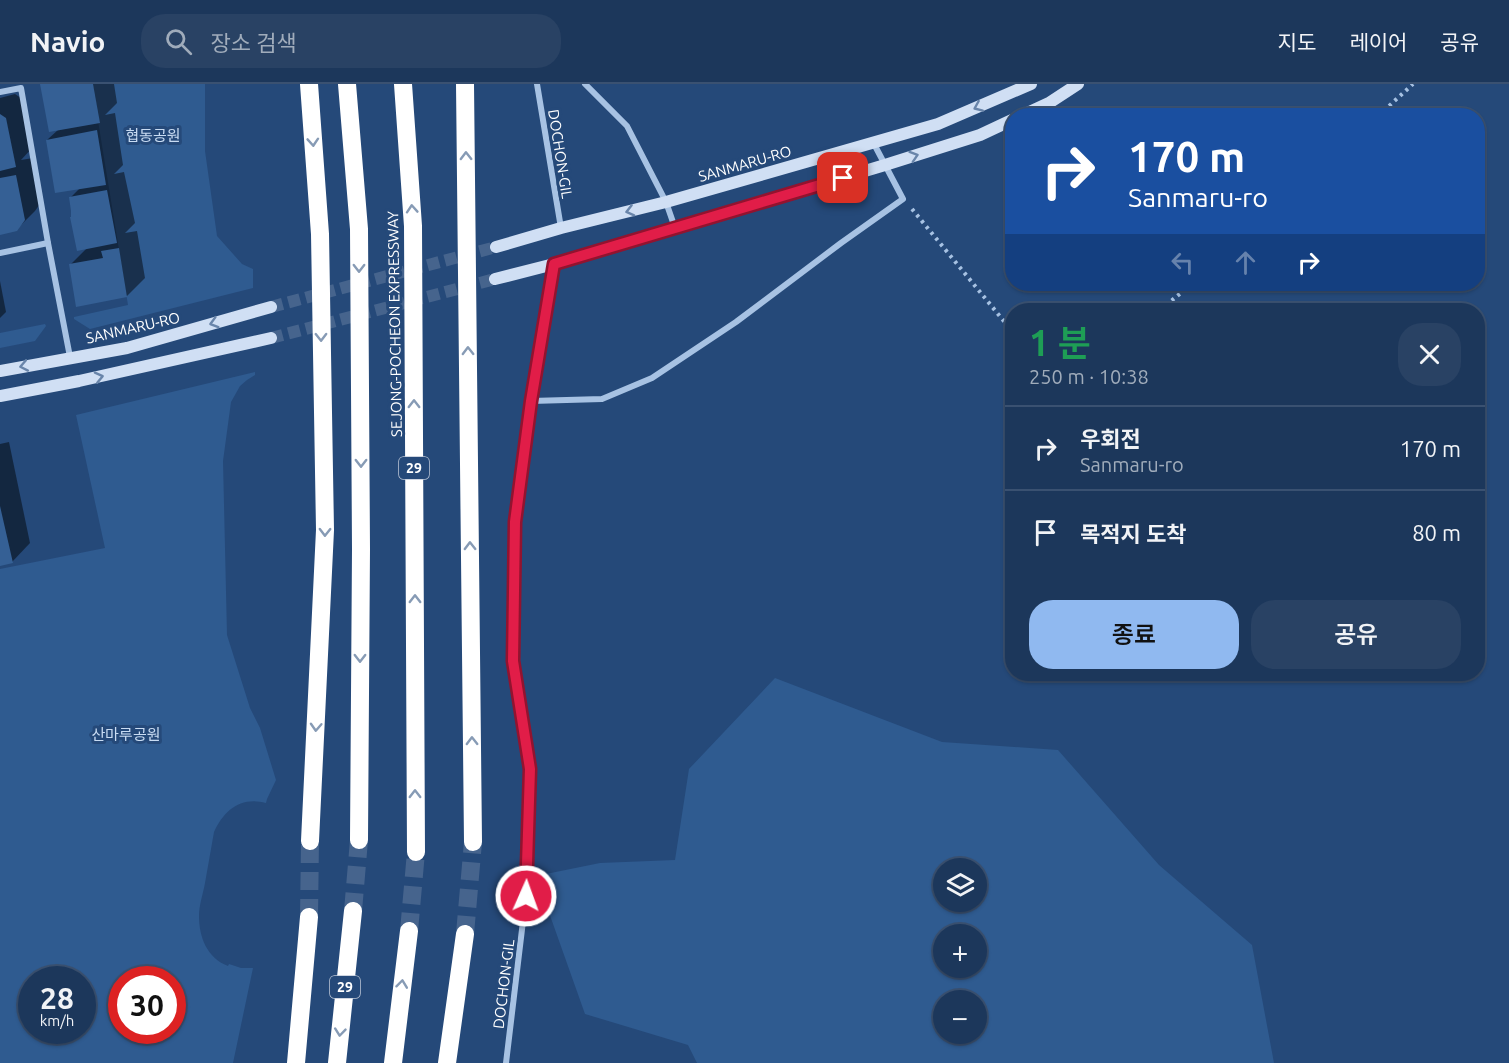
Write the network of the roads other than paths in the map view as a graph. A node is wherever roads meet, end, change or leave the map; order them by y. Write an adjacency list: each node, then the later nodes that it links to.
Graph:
1 (309, 84): 29 (highway, one-way to 29)
2 (347, 84): 28 (highway, one-way to 28)
3 (403, 84): 31 (highway, SEJONG-POCHEON EXPRESSWAY / 29, one-way to 3)
4 (465, 84): 30 (highway, one-way to 4)
5 (537, 84): 15 (street, DOCHON-GIL)
6 (585, 84): 14 (street)
7 (1031, 84): 12 (street, SANMARU-RO, one-way to 12)
8 (1078, 84): 10 (street)
9 (0, 92): 17 (street)
10 (1038, 108)
11 (1005, 123): 13 (street, one-way to 11)
12 (873, 142): 13 (street); 14 (street, SANMARU-RO)
13 (885, 165): 16 (street); 27 (street)
14 (666, 202): 15 (street, SANMARU-RO, one-way to 15); 16 (street)
15 (561, 228): 18 (street, SANMARU-RO)
16 (675, 228): 20 (street)
17 (48, 243): 19 (street); 24 (street)
18 (496, 247)
19 (0, 253)
20 (554, 264): 21 (street); 27 (street, DOCHON-GIL)
21 (495, 279)
22 (271, 307): 24 (street, SANMARU-RO, one-way to 24)
23 (271, 338): 26 (street, one-way to 23)
24 (70, 357): 25 (street, SANMARU-RO, one-way to 25)
25 (0, 371)
26 (0, 396)
27 (531, 401): 40 (street, DOCHON-GIL)
28 (359, 840)
29 (310, 841)
30 (473, 842)
31 (416, 852)
32 (353, 911): 37 (highway, 29, one-way to 37)
33 (309, 917): 36 (highway)
34 (409, 931): 38 (highway, one-way to 34)
35 (465, 934): 39 (highway)
36 (296, 1063)
37 (337, 1063)
38 (393, 1063)
39 (447, 1063)
40 (506, 1063)

